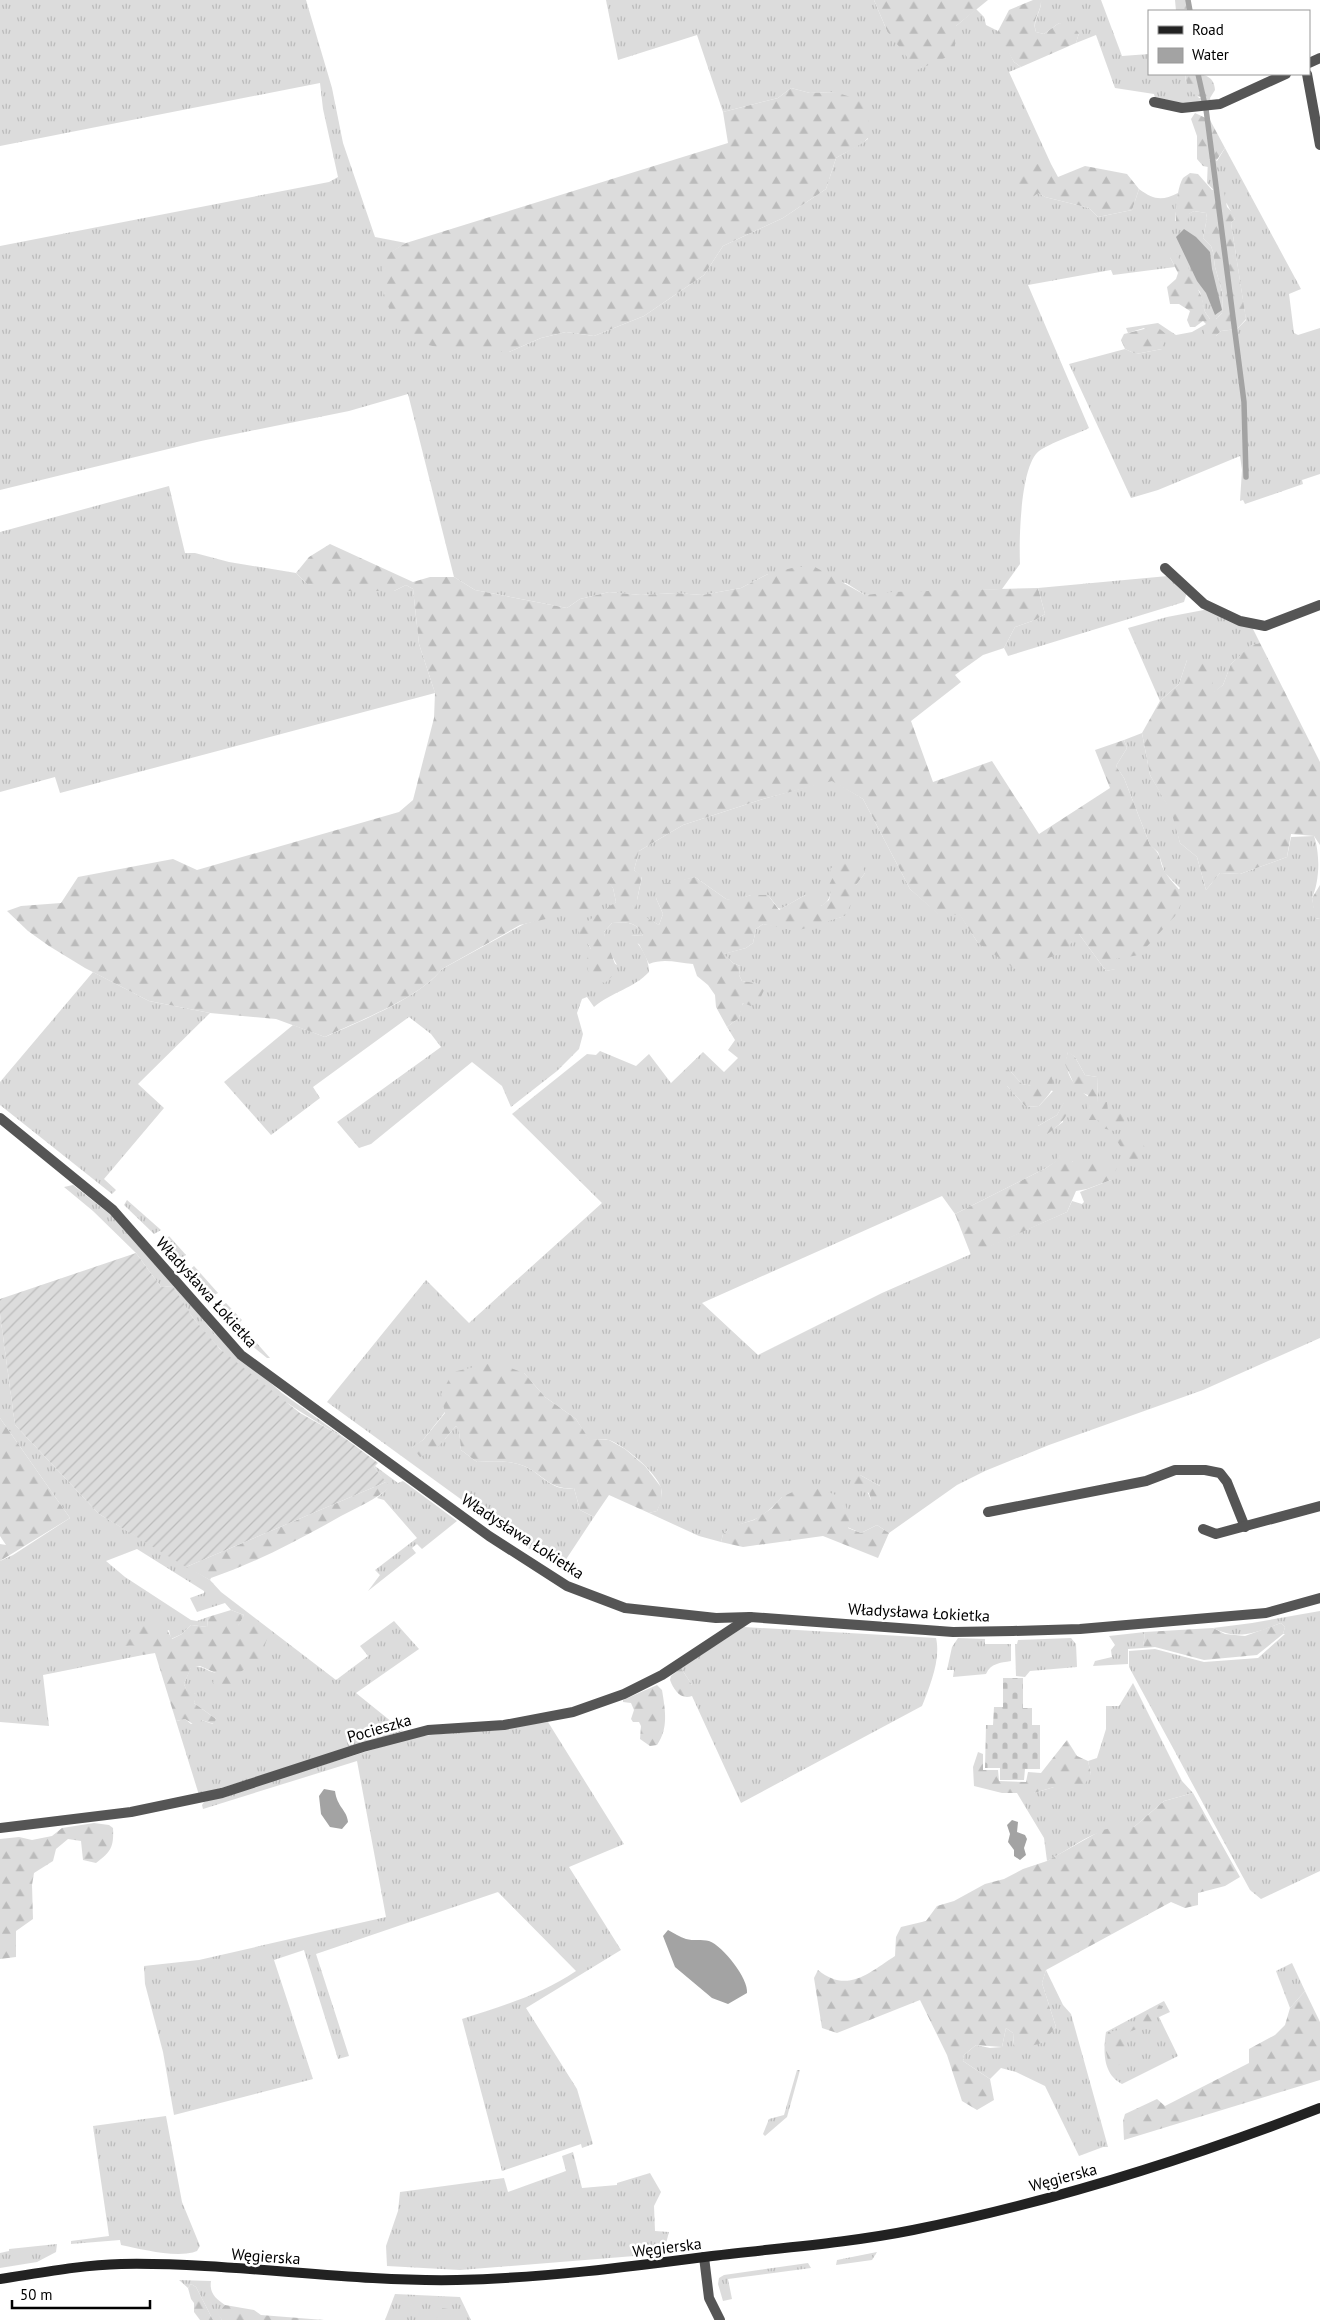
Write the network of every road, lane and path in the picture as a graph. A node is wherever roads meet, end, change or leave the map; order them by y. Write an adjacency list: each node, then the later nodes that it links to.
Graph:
1 (1284, 75): 3 (street)
2 (1307, 75): 4 (street)
3 (1154, 102)
4 (1320, 145)
5 (1165, 568): 6 (street)
6 (1320, 605)
7 (0, 1118): 13 (street, Władysława Łokietka)
8 (1320, 1506): 10 (street)
9 (988, 1512): 10 (street)
10 (1244, 1527): 11 (street)
11 (1203, 1528)
12 (1320, 1598): 13 (street, Władysława Łokietka)
13 (750, 1617): 14 (street, Pocieszka)
14 (0, 1828)
15 (1320, 2108): 16 (main road, Węgierska)
16 (704, 2257): 17 (main road, Węgierska); 18 (street)
17 (0, 2279)
18 (720, 2320)

